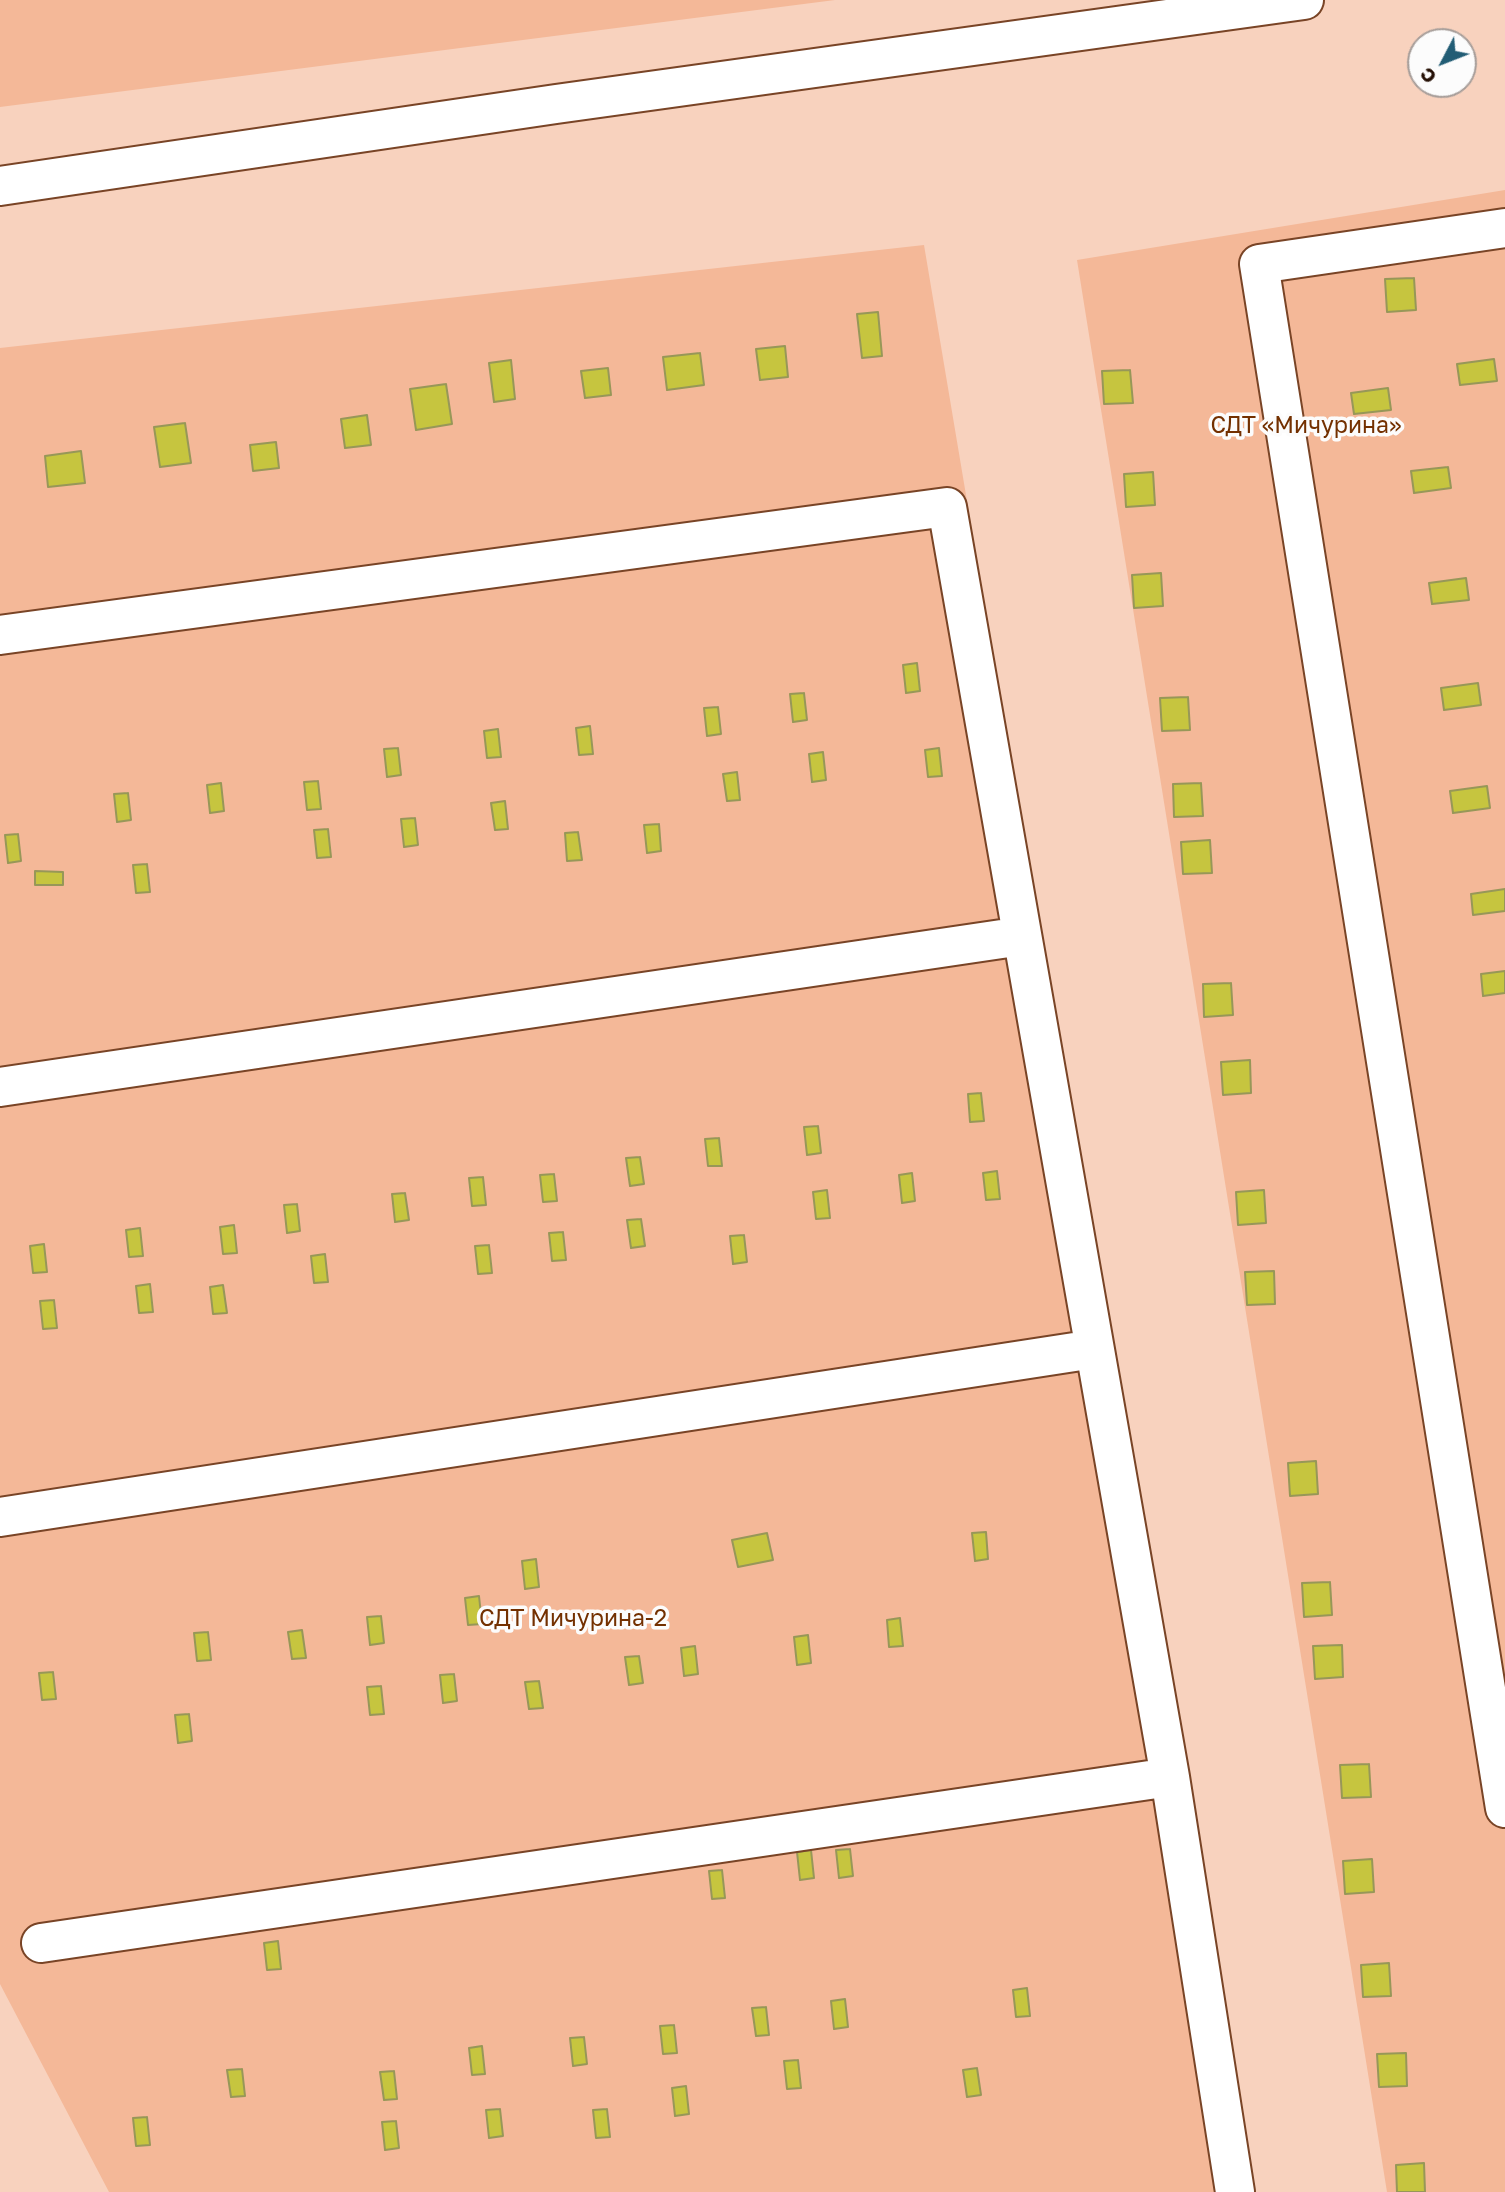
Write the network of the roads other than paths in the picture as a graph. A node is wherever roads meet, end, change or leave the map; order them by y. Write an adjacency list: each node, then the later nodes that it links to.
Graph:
1 (1304, 0): 2 (street)
2 (0, 186)
3 (1505, 228): 10 (street)
4 (0, 635): 5 (street)
5 (1022, 936): 6 (street); 7 (street)
6 (0, 1087)
7 (1094, 1349): 8 (street); 9 (street)
8 (0, 1517)
9 (1170, 1777): 11 (street); 12 (street)
10 (1505, 1808)
11 (41, 1942)
12 (1235, 2192)

